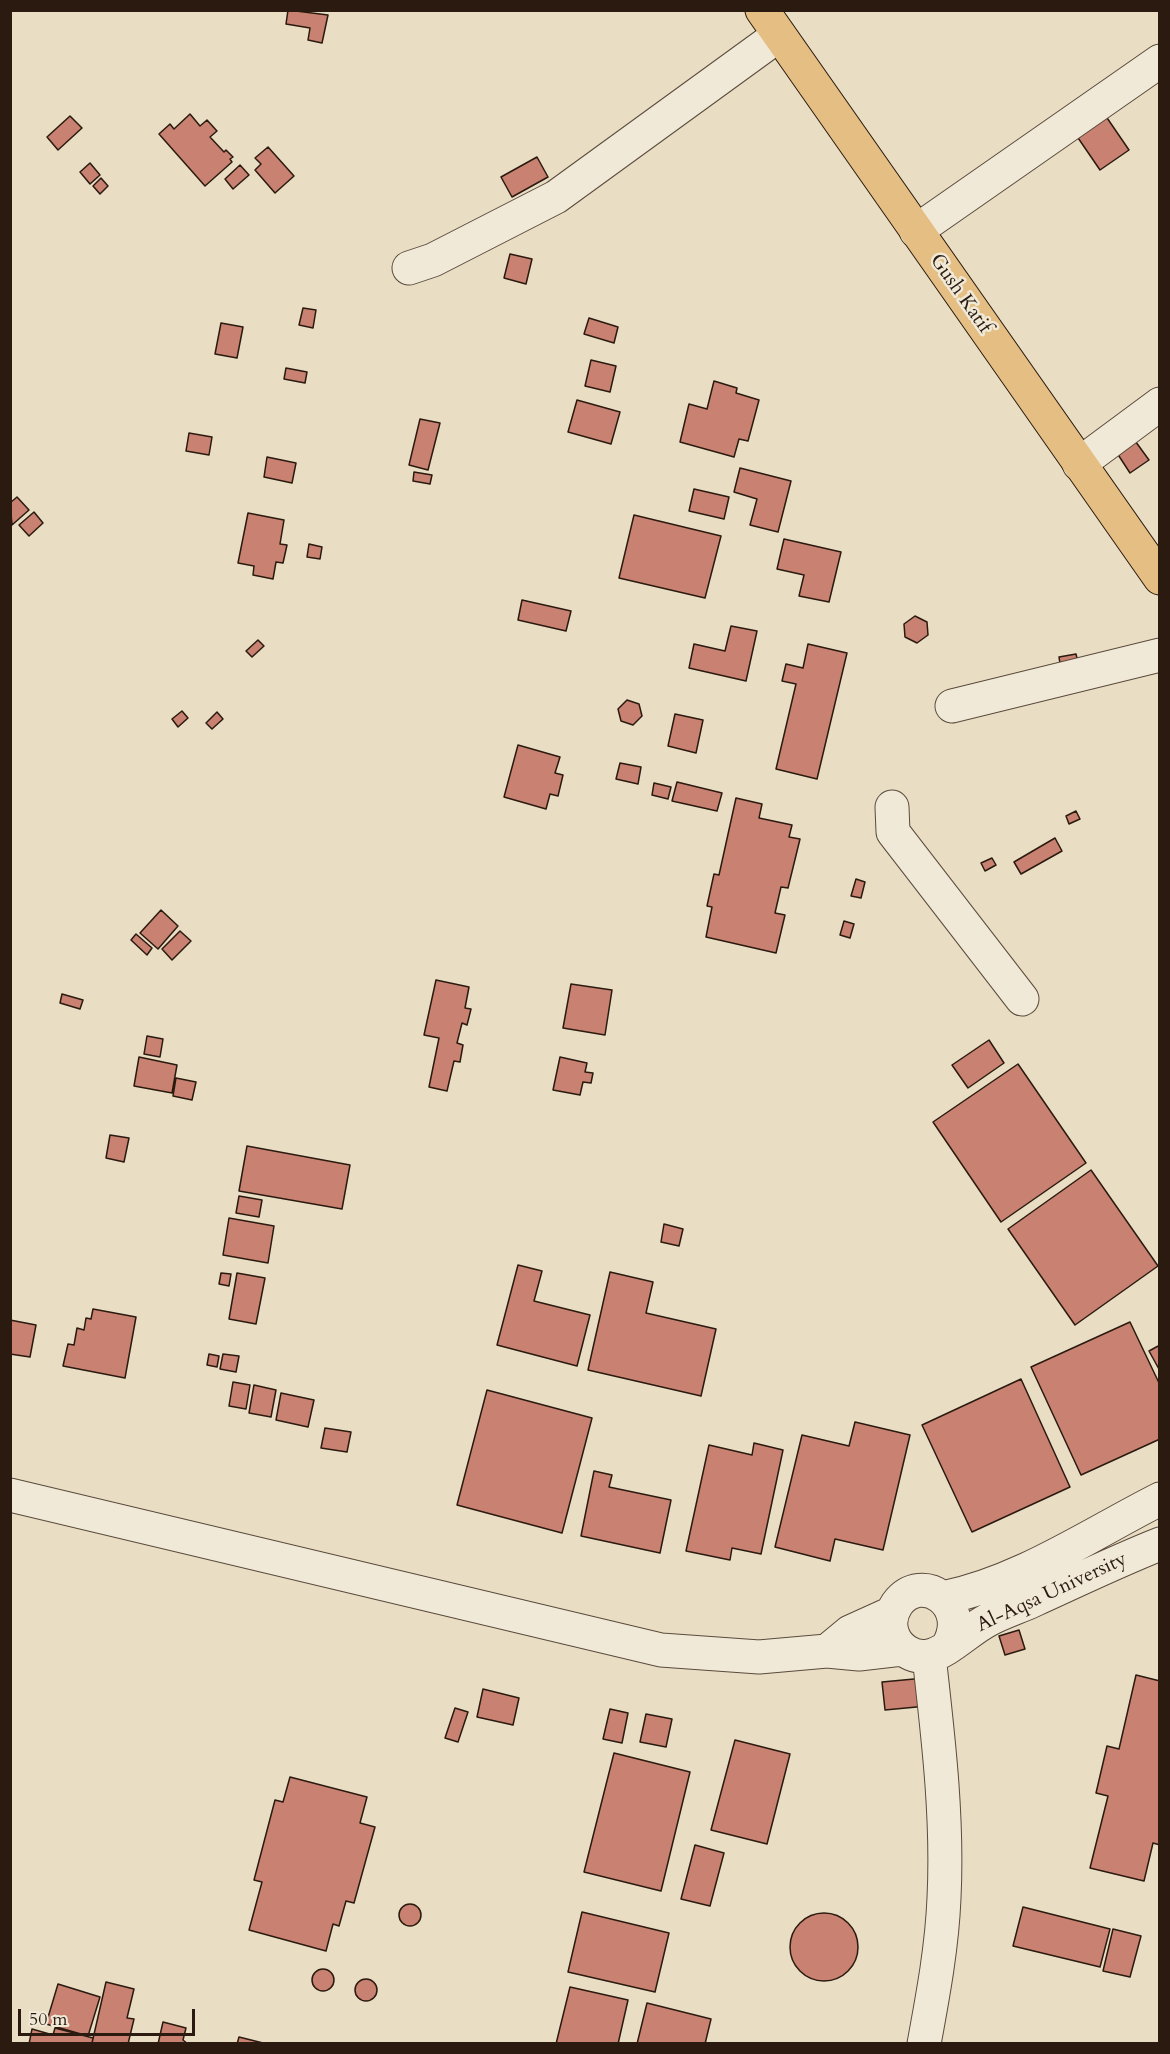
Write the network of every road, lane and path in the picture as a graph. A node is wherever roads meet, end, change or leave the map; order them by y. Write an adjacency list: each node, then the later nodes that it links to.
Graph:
1 (770, 23): 3 (main road, Gush Katif); 4 (street)
2 (1160, 61): 3 (street)
3 (916, 231): 6 (main road, Gush Katif)
4 (409, 268)
5 (1160, 404): 6 (street)
6 (1079, 464): 7 (main road, Gush Katif)
7 (1160, 578)
8 (1160, 655): 9 (street)
9 (952, 706)
10 (892, 807): 11 (street)
11 (1022, 999)
12 (10, 1495): 18 (street)
13 (1160, 1499): 15 (street, Al-Aqsa University)
14 (1160, 1544): 17 (street, Al-Aqsa University)
15 (943, 1598): 16 (street); 17 (street)
16 (892, 1613): 17 (street); 18 (street)
17 (926, 1650): 18 (street); 19 (street)
18 (827, 1651)
19 (924, 2043)

